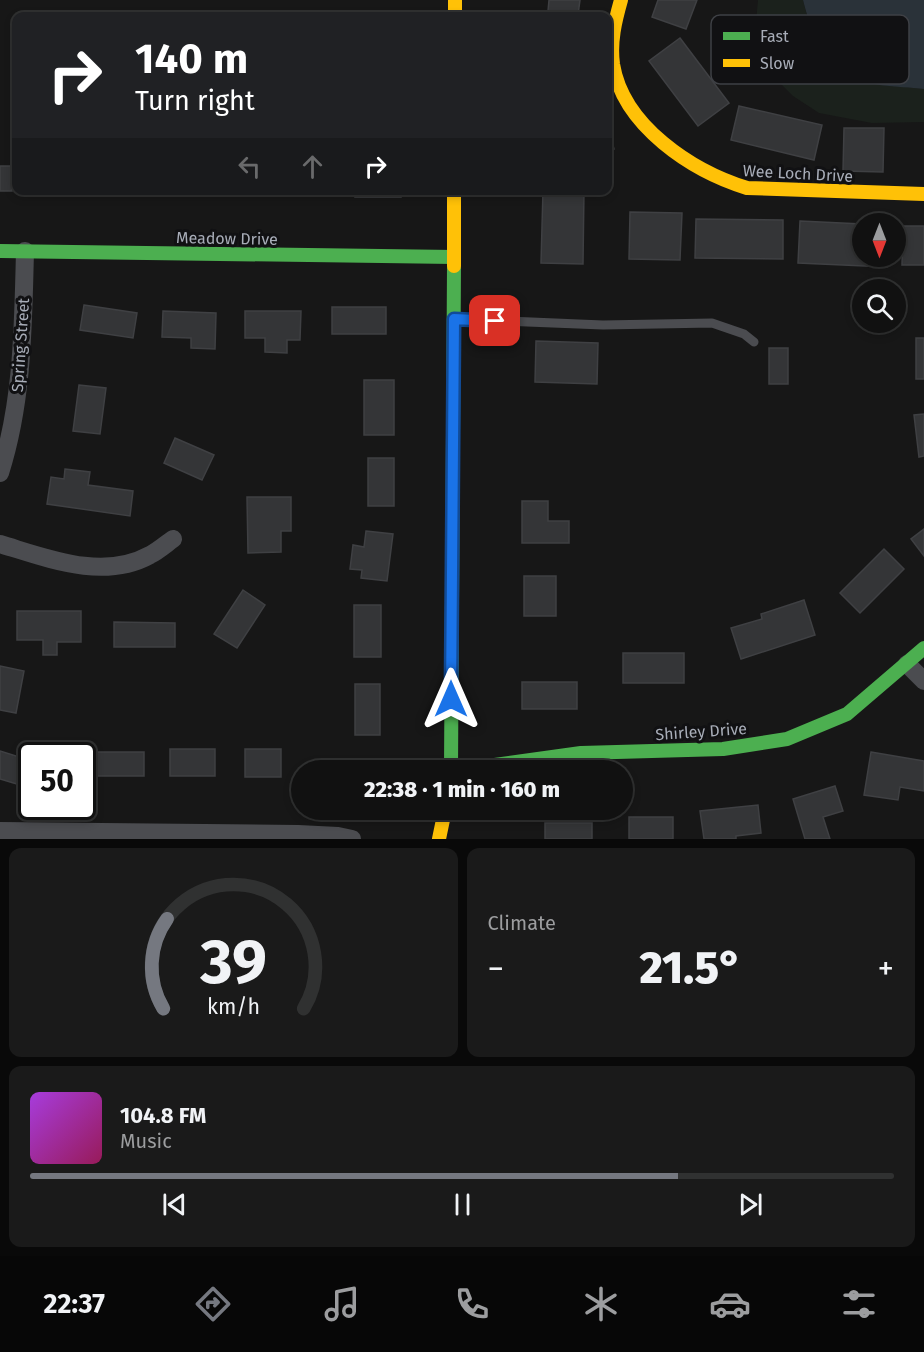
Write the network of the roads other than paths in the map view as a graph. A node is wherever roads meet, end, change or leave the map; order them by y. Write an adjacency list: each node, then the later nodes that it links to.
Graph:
1 (621, 0): 2 (street, Wee Loch Drive)
2 (924, 194)
3 (454, 195): 6 (street)
4 (0, 251): 5 (street, Meadow Drive)
5 (25, 251): 6 (street, Meadow Drive); 9 (street, Spring Street)
6 (454, 257): 7 (street)
7 (454, 319): 8 (lane); 15 (street)
8 (754, 342)
9 (0, 473)
10 (173, 539): 11 (street)
11 (0, 544)
12 (924, 648): 13 (street, Shirley Drive)
13 (907, 664): 14 (street); 16 (street, Shirley Drive)
14 (924, 681)
15 (451, 760)
16 (530, 760)
17 (443, 820): 20 (street)
18 (0, 831): 19 (street)
19 (352, 839)
20 (439, 839)

